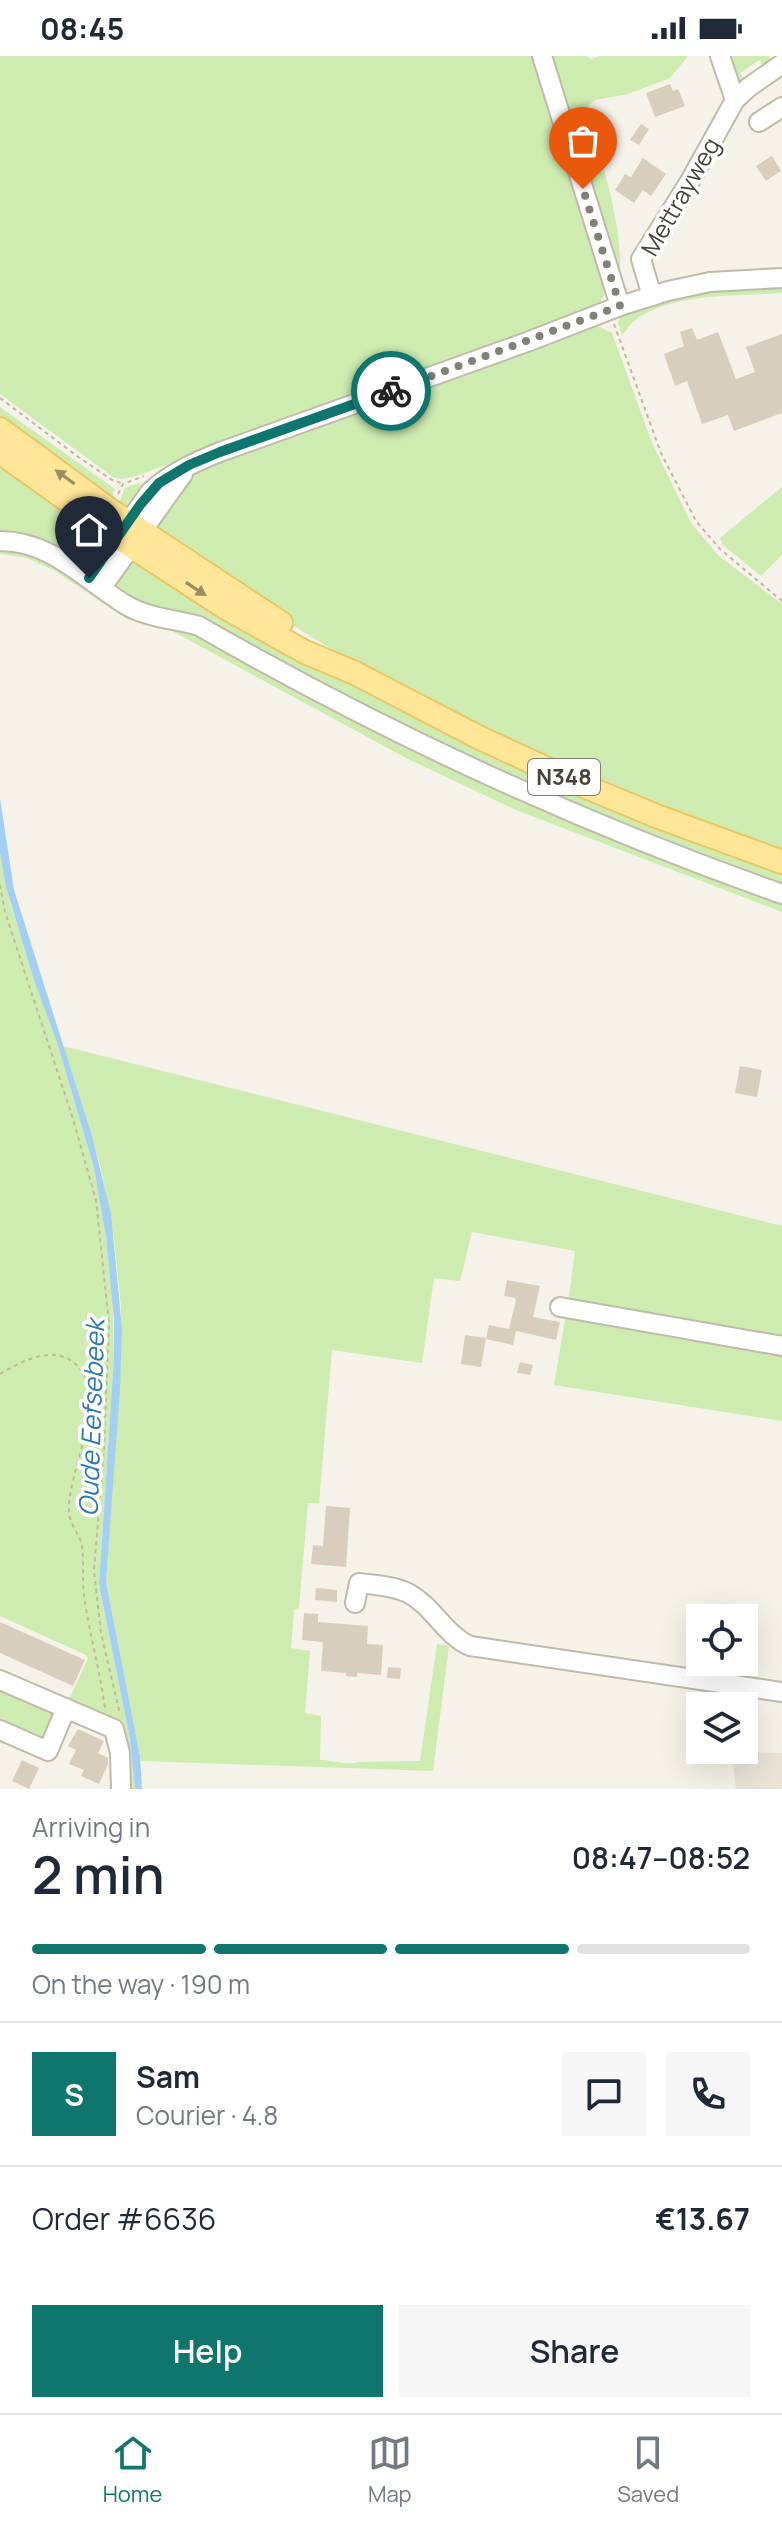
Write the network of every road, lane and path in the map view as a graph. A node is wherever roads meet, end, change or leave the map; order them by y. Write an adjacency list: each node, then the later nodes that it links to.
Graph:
1 (542, 56): 9 (street)
2 (720, 56): 4 (street)
3 (782, 64): 4 (street, Mettrayweg)
4 (735, 100): 8 (street, Mettrayweg)
5 (782, 107): 6 (street)
6 (759, 122)
7 (782, 278): 8 (street, Mettrayweg)
8 (652, 296): 9 (street, Mettrayweg)
9 (615, 308): 14 (street, Mettrayweg); 17 (path)
10 (0, 398): 13 (path)
11 (0, 429): 14 (main road, N348, one-way to 11)
12 (0, 452): 14 (main road, N348)
13 (123, 484)
14 (130, 534): 16 (street, Mettrayweg); 18 (main road, N348)
15 (0, 541): 16 (street)
16 (95, 583): 20 (street)
17 (782, 601)
18 (782, 862)
19 (0, 885): 28 (path)
20 (782, 894)
21 (560, 1307): 22 (street)
22 (782, 1346)
23 (0, 1374): 28 (path)
24 (355, 1603): 26 (street)
25 (0, 1680): 27 (street)
26 (782, 1692)
27 (66, 1708): 28 (street); 29 (street)
28 (114, 1722): 30 (street)
29 (0, 1730)
30 (121, 1789)

